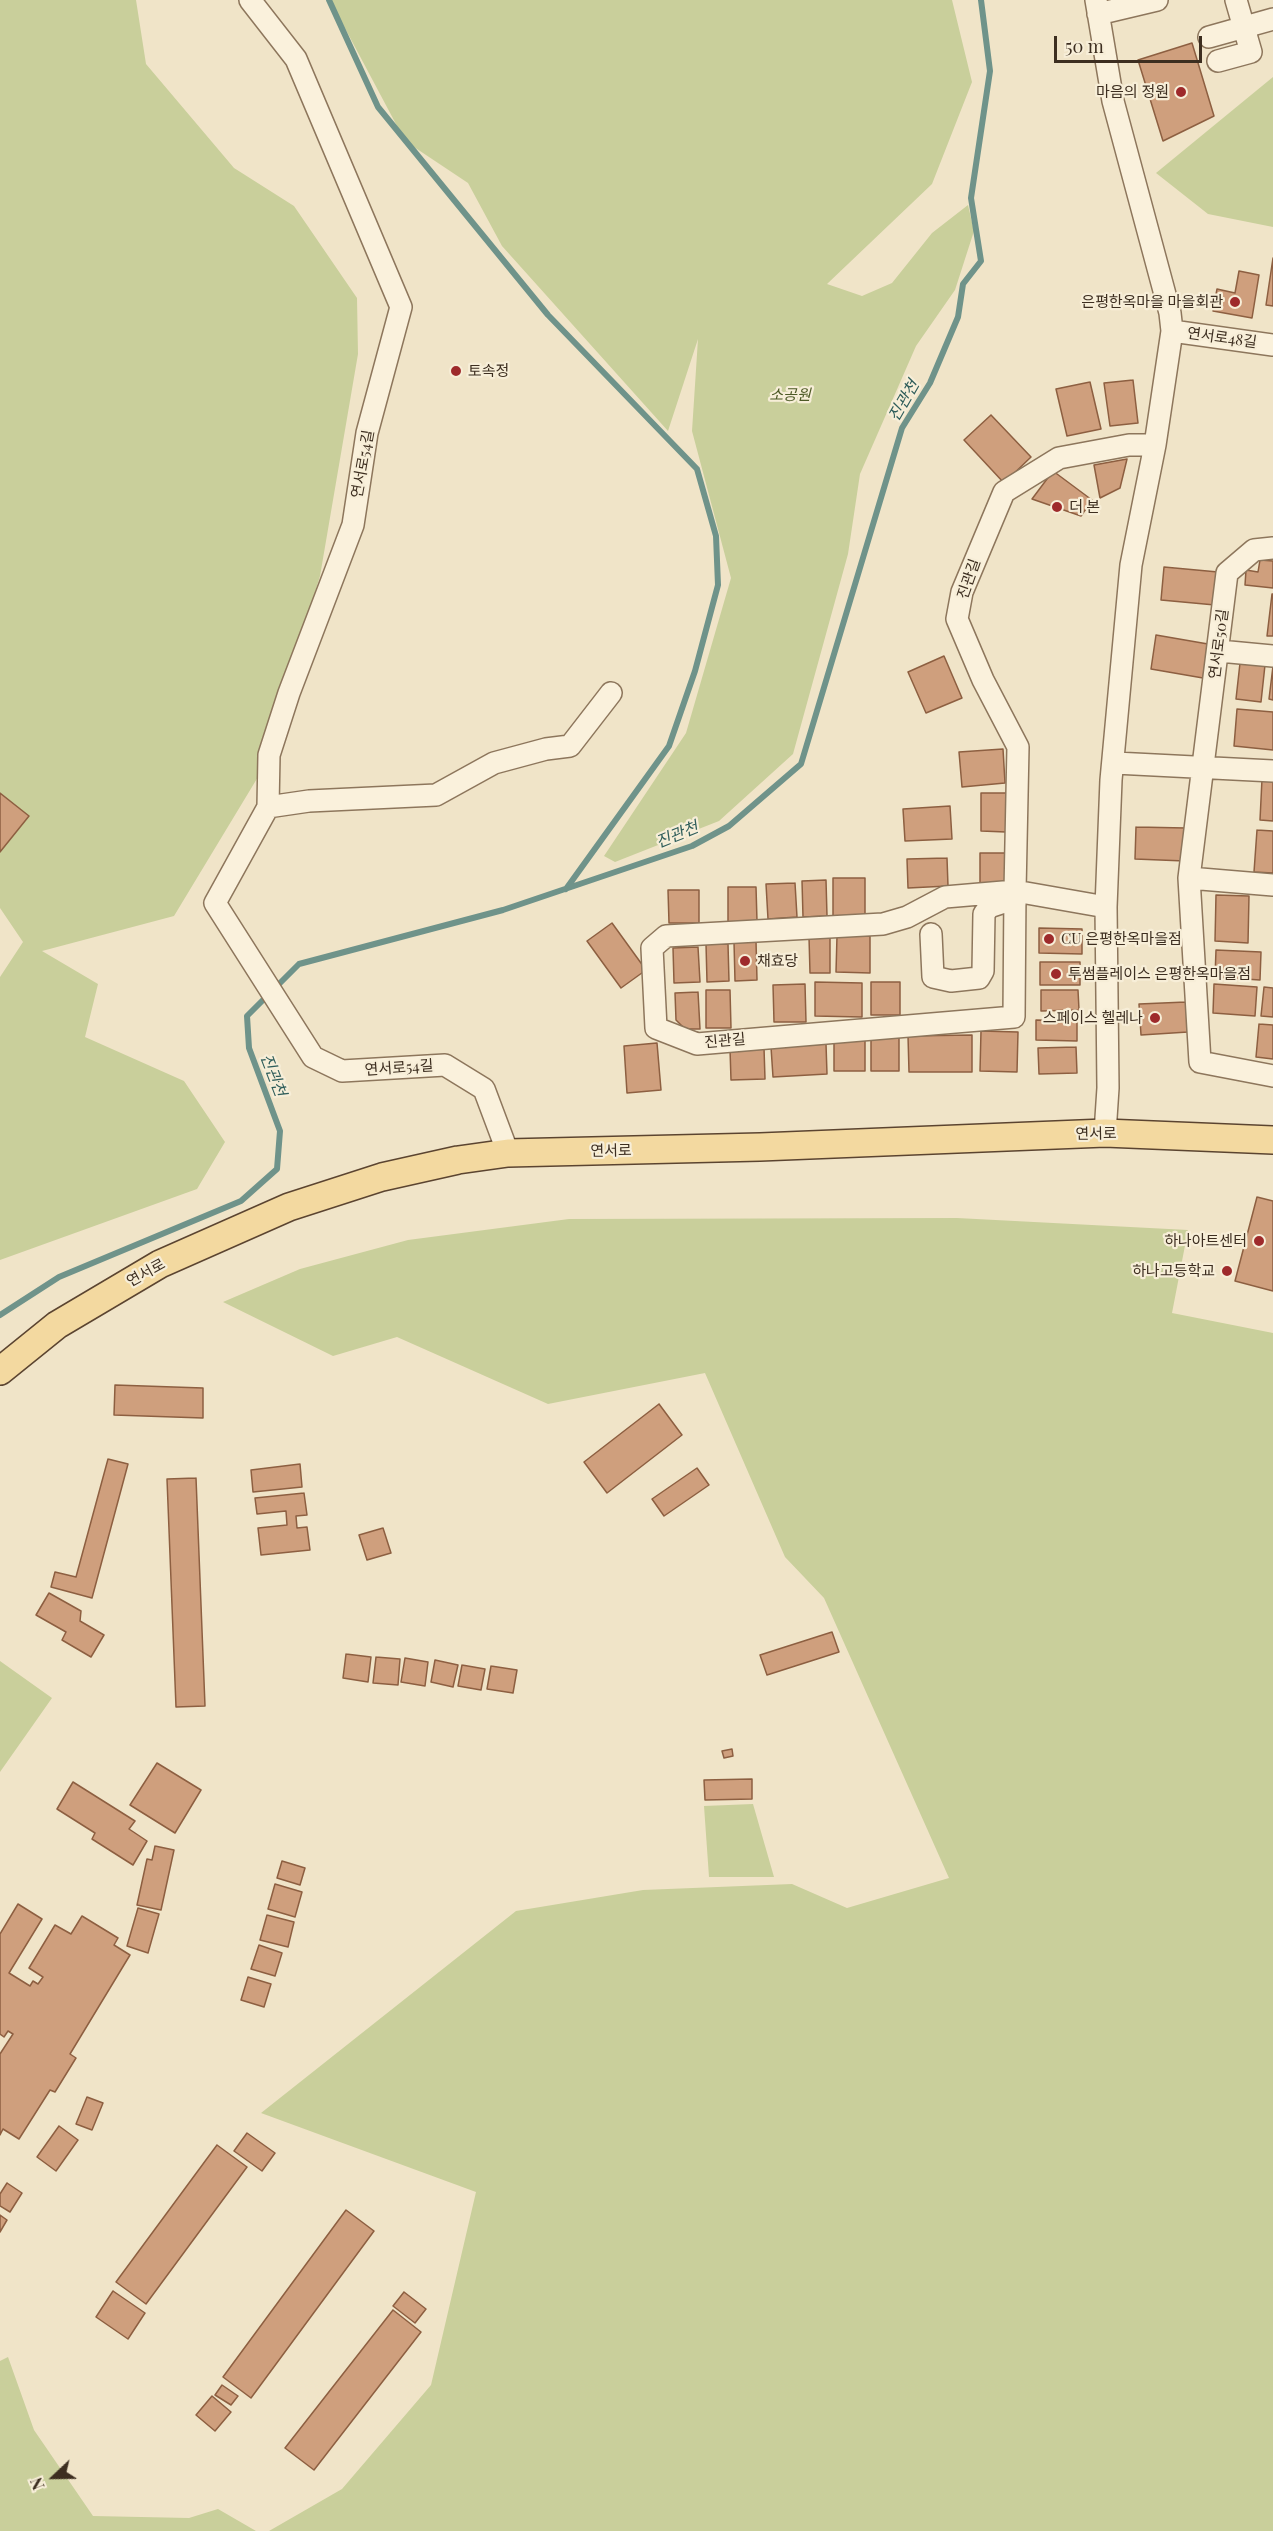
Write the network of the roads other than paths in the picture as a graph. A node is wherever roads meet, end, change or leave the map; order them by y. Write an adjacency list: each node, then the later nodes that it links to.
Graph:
1 (250, 0): 19 (street, 연서로54길)
2 (1157, 0): 4 (street)
3 (1236, 0): 6 (street)
4 (1097, 7): 9 (street)
5 (1273, 19): 6 (street)
6 (1244, 27): 7 (street); 8 (street)
7 (1209, 37)
8 (1218, 61)
9 (1172, 331): 10 (street, 연서로48길); 11 (street)
10 (1273, 345)
11 (1155, 444): 16 (street); 22 (street, 진관길)
12 (1273, 548): 13 (street, 연서로50길)
13 (1219, 651): 14 (street); 17 (street, 연서로50길)
14 (1273, 656)
15 (611, 693): 19 (street)
16 (1115, 763): 17 (street); 23 (street)
17 (1201, 769): 18 (street); 20 (street, 연서로50길)
18 (1273, 771)
19 (268, 807): 28 (street, 연서로54길)
20 (1189, 878): 21 (street); 25 (street, 연서로50길)
21 (1273, 885)
22 (1015, 897): 22 (street, 진관길); 23 (street, 진관길); 24 (street)
23 (1106, 907): 26 (street)
24 (931, 934)
25 (1273, 1076)
26 (1105, 1133): 27 (main road, 연서로); 28 (main road, 연서로)
27 (1273, 1140)
28 (508, 1153): 29 (main road, 연서로)
29 (0, 1371)

